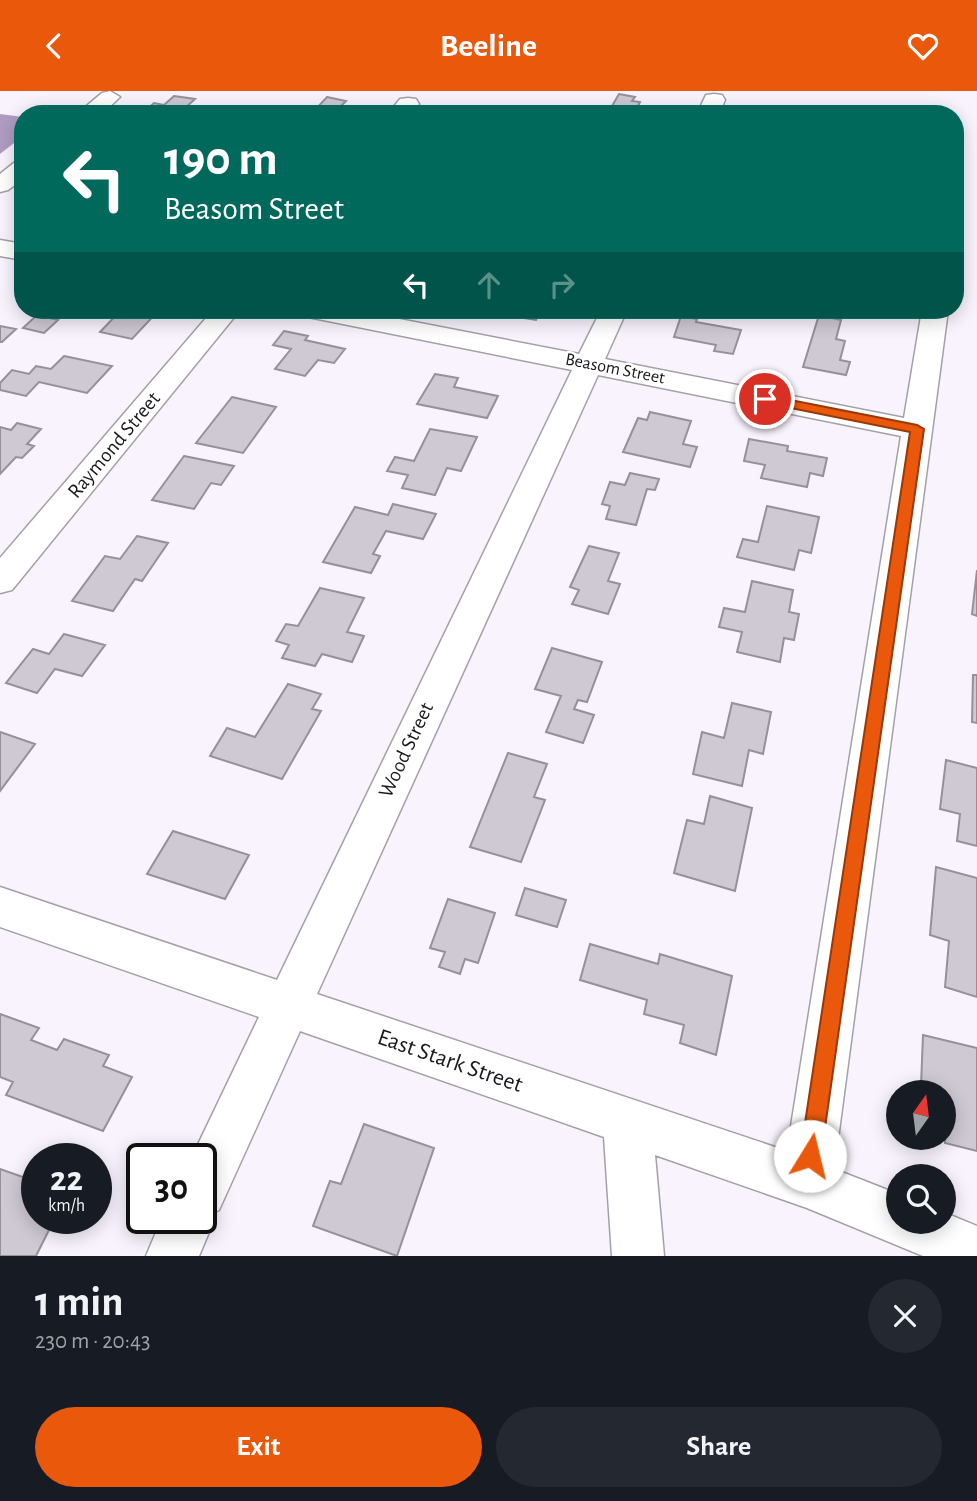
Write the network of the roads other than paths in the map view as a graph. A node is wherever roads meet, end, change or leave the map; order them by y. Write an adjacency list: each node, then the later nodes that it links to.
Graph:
1 (109, 97): 2 (street)
2 (99, 105)
3 (14, 174): 4 (street)
4 (0, 185)
5 (220, 319): 11 (street, Raymond Street)
6 (359, 319): 9 (street, Beasom Street)
7 (610, 319): 9 (street, Wood Street)
8 (934, 319): 10 (street)
9 (588, 364): 10 (street, Beasom Street); 13 (street, Wood Street)
10 (917, 429): 16 (street)
11 (0, 581)
12 (0, 907): 13 (street, East Stark Street)
13 (287, 1005): 14 (street, East Stark Street); 15 (street, Wood Street)
14 (626, 1121): 16 (street, East Stark Street); 22 (street)
15 (217, 1157)
16 (807, 1183): 17 (street, East Stark Street)
17 (886, 1216)
18 (182, 1234): 21 (street)
19 (932, 1234): 20 (street, East Stark Street)
20 (977, 1252)
21 (172, 1256)
22 (638, 1256)

